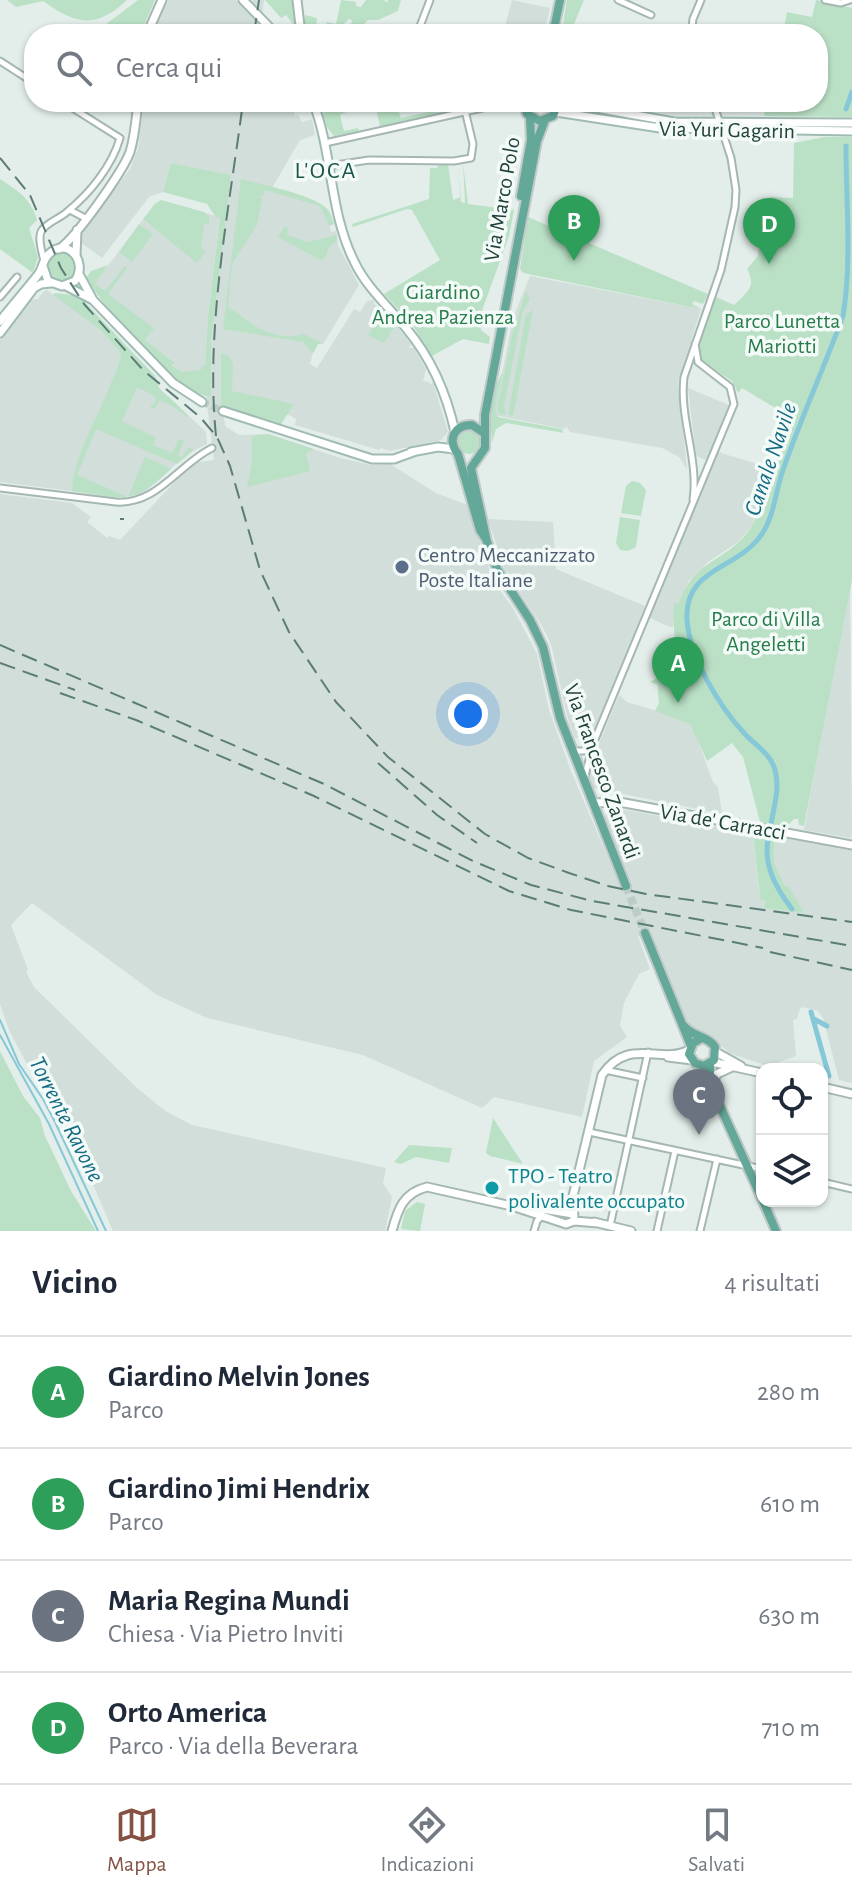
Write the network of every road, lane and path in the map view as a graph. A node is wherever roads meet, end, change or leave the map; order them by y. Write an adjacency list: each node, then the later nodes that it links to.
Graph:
1 (162, 0): 11 (main road)
2 (243, 0): 12 (main road)
3 (297, 0): 13 (main road)
4 (430, 0): 14 (street)
5 (560, 0): 15 (main road)
6 (618, 0): 10 (street)
7 (701, 0): 16 (street)
8 (825, 0): 9 (street)
9 (850, 0)
10 (651, 15)
11 (151, 24)
12 (266, 24)
13 (300, 24)
14 (421, 24)
15 (555, 24)
16 (694, 24)
17 (0, 61): 18 (street)
18 (24, 77)
19 (79, 112): 35 (street)
20 (137, 112): 36 (main road)
21 (316, 112): 33 (main road)
22 (462, 112): 33 (street)
23 (466, 112): 34 (street)
24 (527, 112): 28 (main road)
25 (556, 112): 29 (main road); 31 (main road, Via Yuri Gagarin)
26 (613, 112): 31 (main road, Via Yuri Gagarin)
27 (717, 112): 31 (street)
28 (530, 118): 29 (main road); 56 (main road, Via Marco Polo)
29 (545, 120): 57 (main road, Via Marco Polo)
30 (852, 123): 31 (main road, Via Yuri Gagarin)
31 (722, 126): 32 (main road, Via Yuri Gagarin); 50 (street)
32 (852, 131)
33 (325, 143): 34 (main road)
34 (328, 166): 55 (main road)
35 (70, 210): 36 (street); 38 (street)
36 (85, 218): 37 (main road)
37 (78, 228): 39 (main road); 40 (main road)
38 (41, 242): 39 (street); 41 (street)
39 (57, 249): 40 (main road); 41 (main road)
40 (76, 255): 42 (main road)
41 (43, 263): 44 (main road); 48 (main road)
42 (79, 274): 45 (main road); 47 (main road)
43 (17, 277): 46 (street)
44 (51, 283): 45 (main road); 49 (main road)
45 (66, 286): 47 (main road)
46 (0, 297)
47 (93, 300): 53 (main road)
48 (0, 321)
49 (0, 333)
50 (695, 344): 51 (street); 52 (street)
51 (702, 367): 52 (street); 64 (street)
52 (685, 370): 63 (street)
53 (202, 402)
54 (223, 411): 60 (main road)
55 (450, 411): 56 (main road); 58 (main road)
56 (469, 425): 57 (main road); 58 (main road)
57 (484, 433): 62 (main road)
58 (454, 434): 60 (main road); 61 (main road)
59 (212, 448): 65 (street)
60 (433, 448): 61 (main road)
61 (456, 452): 62 (main road); 67 (main road, Via Francesco Zanardi)
62 (476, 457): 67 (main road, Via Francesco Zanardi)
63 (693, 469): 64 (street); 66 (street)
64 (706, 472): 66 (street)
65 (0, 488)
66 (692, 504): 68 (street)
67 (486, 539): 69 (main road, Via Francesco Zanardi)
68 (593, 744): 69 (street); 70 (street)
69 (573, 751): 70 (main road, Via Francesco Zanardi)
70 (584, 781): 71 (main road, Via Francesco Zanardi)
71 (593, 803): 72 (main road, Via de' Carracci); 73 (main road, Via Francesco Zanardi)
72 (852, 845)
73 (626, 886)
74 (645, 933): 75 (main road)
75 (680, 1022): 76 (main road); 77 (main road)
76 (700, 1039): 77 (main road); 79 (main road)
77 (690, 1048): 80 (main road); 81 (main road)
78 (648, 1052): 80 (main road); 84 (main road); 86 (street)
79 (716, 1052): 82 (main road); 83 (main road)
80 (659, 1053): 81 (main road)
81 (695, 1062): 82 (main road); 87 (main road)
82 (711, 1063): 83 (main road); 87 (main road)
83 (738, 1067): 85 (main road); 87 (main road)
84 (605, 1070): 86 (street); 90 (main road)
85 (756, 1072)
86 (643, 1078): 91 (street)
87 (711, 1086): 94 (main road)
88 (828, 1088): 89 (main road)
89 (852, 1094)
90 (588, 1131): 91 (street); 101 (main road)
91 (630, 1141): 92 (street); 102 (street)
92 (675, 1151): 93 (street); 106 (street)
93 (717, 1159): 94 (street); 107 (street)
94 (747, 1166): 95 (street); 97 (main road)
95 (756, 1168)
96 (828, 1183): 98 (street)
97 (756, 1186)
98 (852, 1189)
99 (765, 1207): 108 (main road)
100 (542, 1216): 101 (main road); 103 (main road); 104 (street)
101 (567, 1220): 102 (main road); 103 (main road)
102 (610, 1226): 105 (main road)
103 (392, 1231)
104 (534, 1231)
105 (631, 1231)
106 (657, 1231)
107 (700, 1231)
108 (776, 1231)

